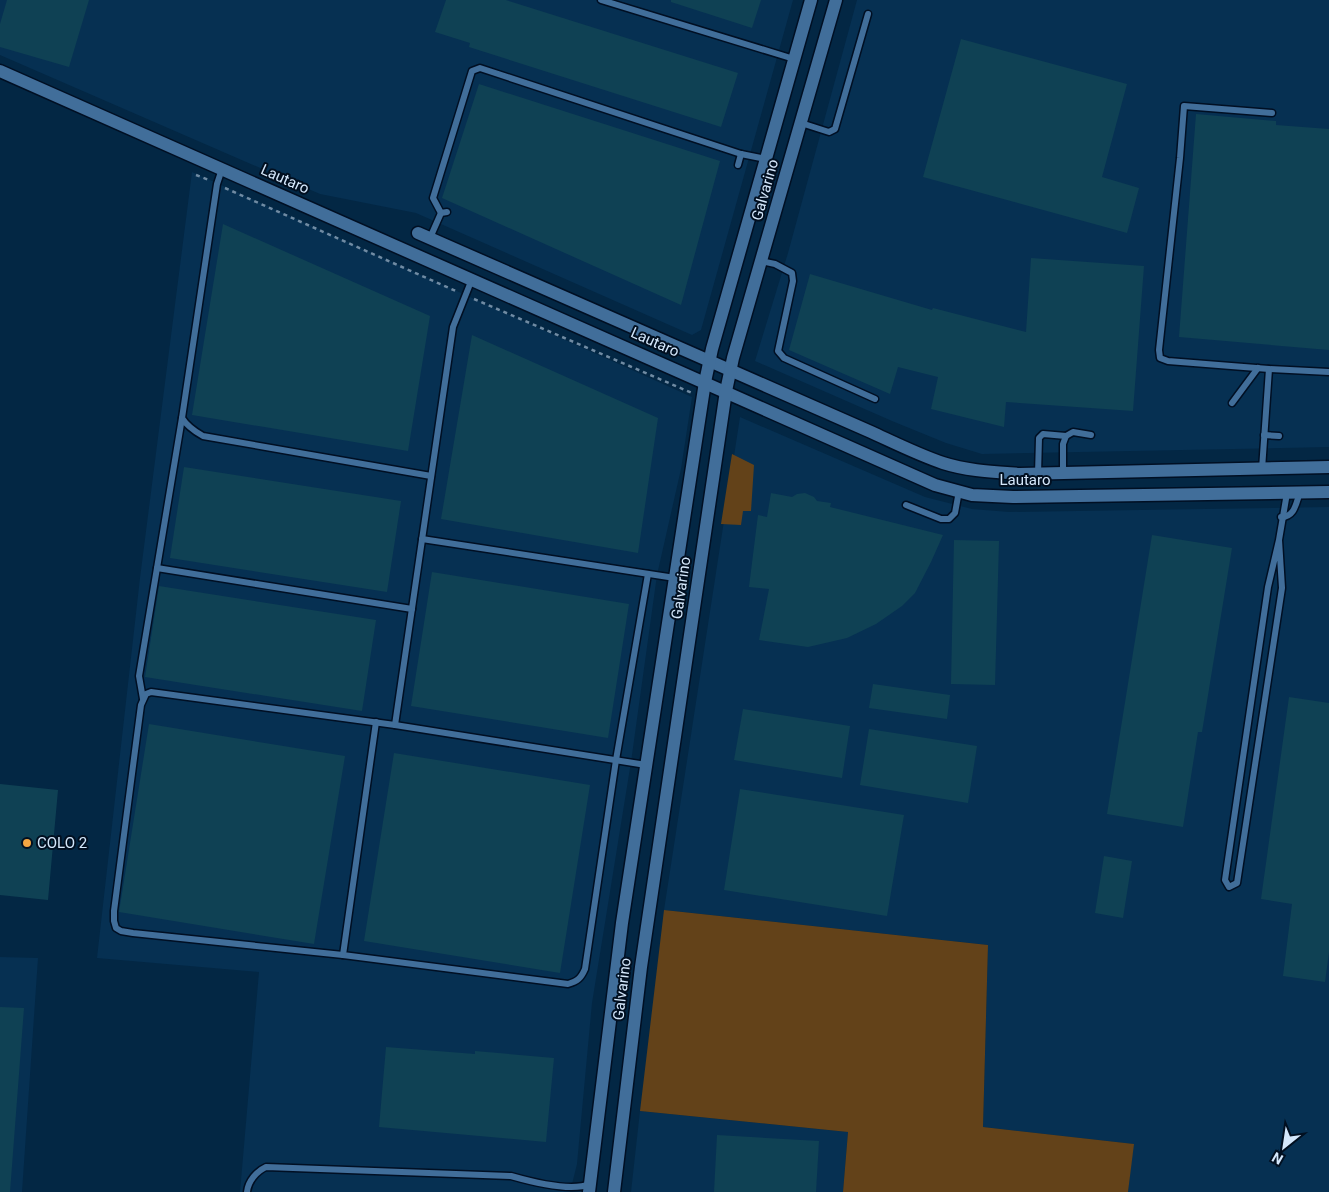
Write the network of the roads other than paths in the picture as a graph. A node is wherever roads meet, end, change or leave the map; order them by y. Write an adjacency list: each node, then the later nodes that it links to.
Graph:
1 (601, 0): 5 (lane)
2 (811, 0): 5 (street, Galvarino)
3 (836, 0): 8 (street, Galvarino)
4 (868, 14): 8 (lane)
5 (794, 59): 10 (street, Galvarino)
6 (0, 70): 12 (street, Lautaro)
7 (1272, 112): 17 (lane)
8 (801, 123): 14 (street, Galvarino)
9 (741, 154): 10 (lane); 11 (lane); 13 (lane)
10 (766, 159): 16 (street, Galvarino)
11 (738, 165)
12 (222, 169): 15 (street, Lautaro); 25 (lane)
13 (424, 236): 16 (street, Lautaro)
14 (762, 261): 19 (street, Galvarino); 23 (lane)
15 (472, 280): 21 (street, Lautaro); 34 (lane)
16 (710, 361): 19 (street, Lautaro); 21 (street, Galvarino)
17 (1258, 368): 18 (lane); 24 (lane)
18 (1269, 369): 20 (lane); 27 (lane)
19 (730, 370): 22 (street, Galvarino); 33 (street, Lautaro)
20 (1329, 372)
21 (705, 382): 22 (street, Lautaro); 45 (street, Galvarino)
22 (726, 391): 35 (street, Lautaro); 56 (street, Galvarino)
23 (875, 399)
24 (1232, 404)
25 (182, 418): 34 (lane); 43 (lane)
26 (1092, 434): 28 (lane)
27 (1264, 435): 29 (lane); 31 (lane)
28 (1066, 436): 32 (lane); 33 (lane)
29 (1279, 436)
30 (1329, 467): 31 (street, Lautaro)
31 (1262, 468): 32 (street, Lautaro)
32 (1063, 473): 33 (street, Lautaro)
33 (1038, 474)
34 (431, 476): 41 (lane)
35 (959, 491): 36 (street, Lautaro); 39 (lane)
36 (1287, 492): 37 (street, Lautaro); 40 (lane)
37 (1300, 492): 38 (street, Lautaro); 40 (lane)
38 (1329, 492)
39 (906, 505)
40 (1282, 517): 42 (lane)
41 (422, 539): 44 (lane); 46 (lane)
42 (1280, 540): 42 (lane)
43 (157, 568): 46 (lane); 47 (lane)
44 (648, 574): 45 (lane); 50 (lane)
45 (676, 578): 51 (street, Galvarino)
46 (412, 609): 49 (lane)
47 (143, 699): 48 (lane); 52 (lane)
48 (376, 722): 49 (lane); 52 (lane)
49 (395, 725): 50 (lane)
50 (616, 760): 51 (lane); 52 (lane)
51 (646, 765): 53 (street, Galvarino)
52 (343, 955)
53 (590, 1188): 54 (lane)
54 (547, 1189): 55 (lane)
55 (247, 1192)
56 (614, 1192)

